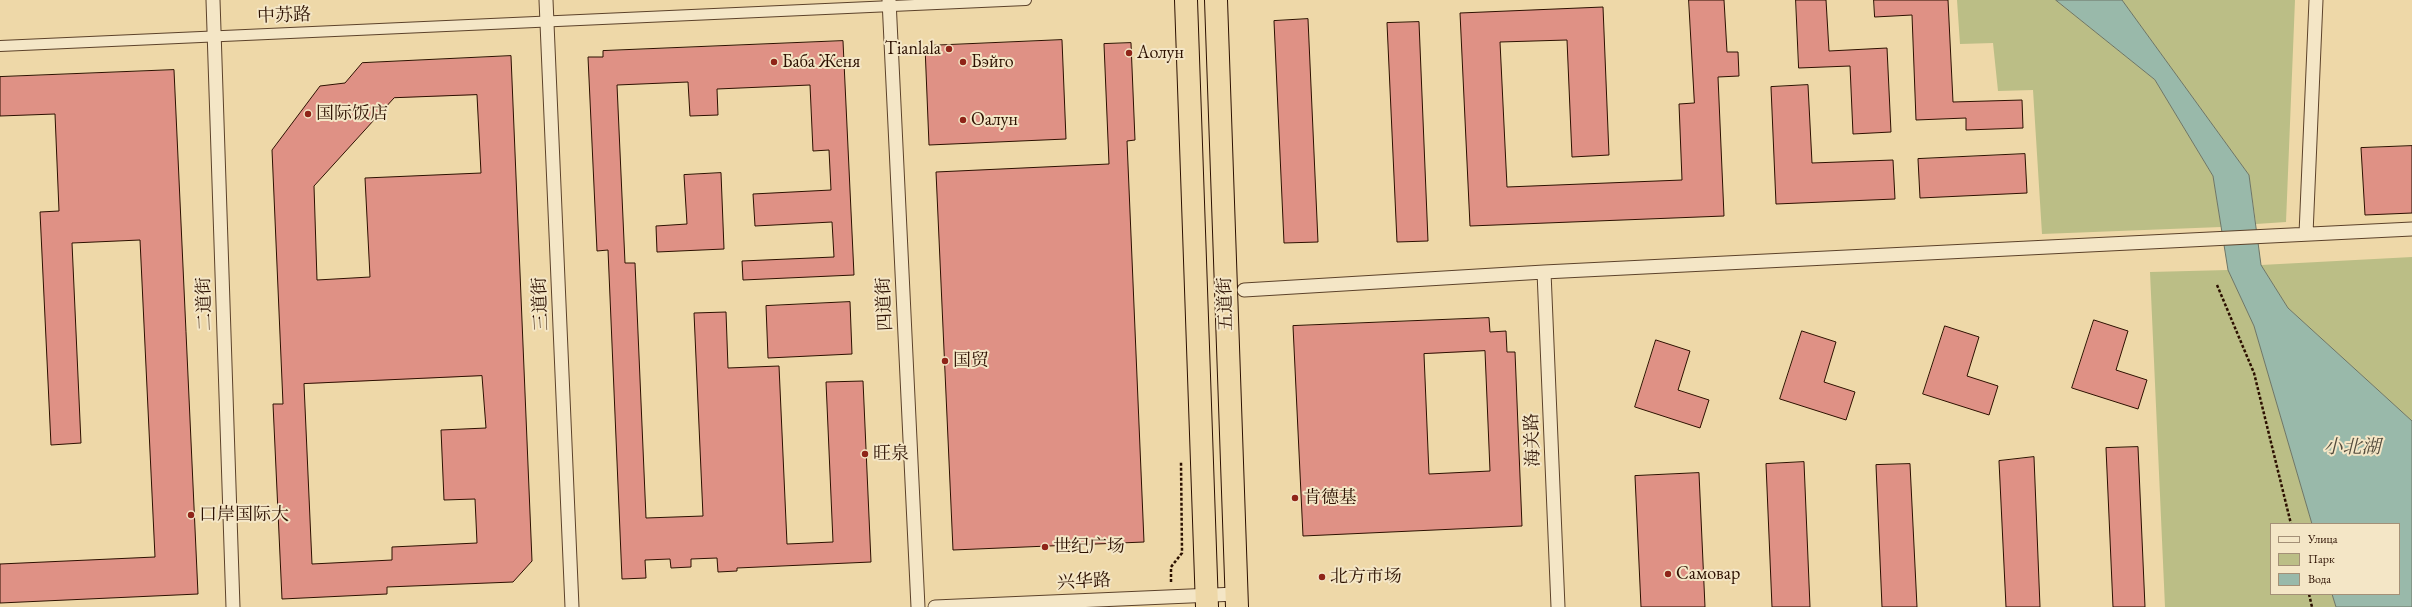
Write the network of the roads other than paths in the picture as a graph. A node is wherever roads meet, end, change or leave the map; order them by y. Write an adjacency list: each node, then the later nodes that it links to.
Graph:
1 (213, 0): 9 (street, 二道街)
2 (546, 0): 8 (street, 三道街)
3 (1026, 0): 7 (street, 中苏路)
4 (1186, 0): 15 (highway, 五道街)
5 (1216, 0): 16 (highway, 五道街)
6 (2316, 0): 12 (street)
7 (889, 4): 8 (street, 中苏路); 19 (street, 四道街)
8 (546, 22): 9 (street, 中苏路); 18 (street, 三道街)
9 (214, 36): 10 (street, 中苏路); 17 (street, 二道街)
10 (0, 46)
11 (2412, 229): 12 (street)
12 (2306, 234): 13 (street)
13 (1544, 272): 14 (street); 21 (street, 海关路)
14 (1244, 290)
15 (1206, 601): 16 (street, 兴华路); 20 (street, 兴华路)
16 (1236, 601)
17 (233, 607)
18 (572, 607)
19 (918, 607)
20 (935, 607)
21 (1558, 607)

